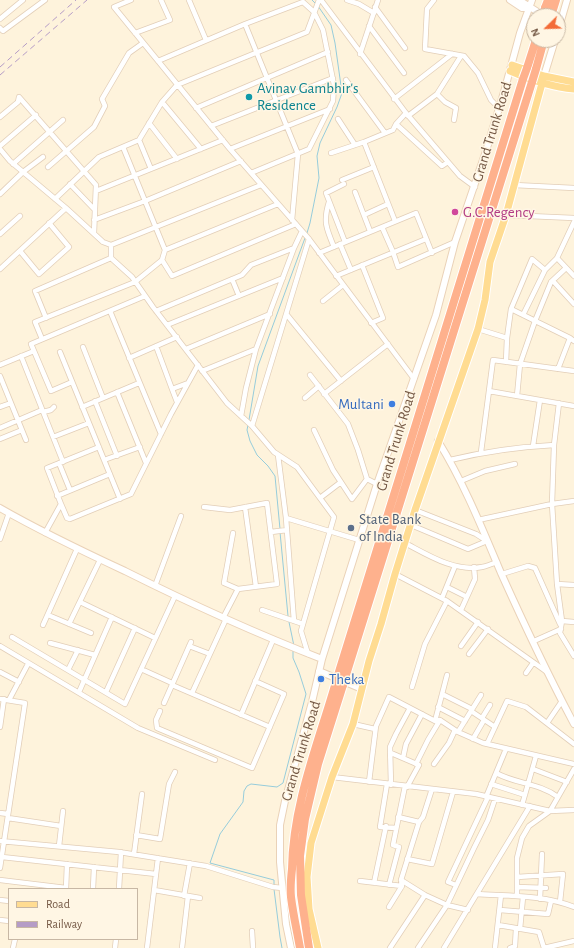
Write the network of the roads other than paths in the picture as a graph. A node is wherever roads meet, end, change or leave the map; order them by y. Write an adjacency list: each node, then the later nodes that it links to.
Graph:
1 (23, 0): 21 (street)
2 (45, 0): 24 (street)
3 (132, 0): 25 (street)
4 (161, 0): 25 (street)
5 (189, 0): 26 (street)
6 (319, 0): 18 (street); 34 (street)
7 (347, 0): 19 (street)
8 (378, 0): 14 (street)
9 (434, 0): 35 (street)
10 (510, 0): 15 (street)
11 (519, 0): 16 (street)
12 (532, 0): 16 (street)
13 (556, 0): 17 (highway)
14 (375, 7): 19 (street); 28 (street)
15 (526, 8)
16 (529, 8)
17 (549, 8)
18 (314, 10): 22 (street); 32 (street); 33 (street)
19 (374, 13): 23 (street)
20 (526, 16): 38 (street)
21 (0, 19)
22 (245, 24): 26 (street); 32 (street)
23 (369, 26): 34 (street); 39 (street)
24 (0, 28)
25 (135, 34): 27 (street)
26 (206, 40): 37 (street)
27 (143, 43): 37 (street); 75 (street)
28 (405, 48)
29 (533, 48): 319 (highway, Grand Trunk Road, bridge)
30 (542, 48): 319 (highway, Grand Trunk Road, bridge)
31 (553, 48): 40 (street)
32 (257, 52): 41 (street); 46 (street)
33 (328, 52): 41 (street); 42 (street)
34 (360, 54): 49 (street)
35 (452, 54): 36 (street); 49 (street)
36 (461, 56): 48 (street); 52 (street)
37 (158, 61): 46 (street)
38 (511, 68): 40 (main road); 45 (main road); 93 (street)
39 (404, 73)
40 (544, 76): 44 (main road); 45 (main road)
41 (267, 78): 50 (street); 53 (street)
42 (333, 78): 50 (street); 54 (street)
43 (346, 80): 66 (street)
44 (574, 82)
45 (542, 83): 47 (main road); 92 (main road)
46 (177, 85): 51 (street); 53 (street)
47 (574, 89)
48 (438, 94): 56 (street); 60 (street)
49 (394, 99): 56 (street)
50 (276, 100): 63 (street); 64 (street)
51 (162, 102): 61 (street); 73 (street)
52 (498, 107)
53 (196, 108): 63 (street)
54 (330, 109): 64 (street); 77 (street)
55 (36, 115): 57 (street); 65 (street); 72 (street)
56 (407, 115): 62 (street); 81 (street)
57 (0, 117)
58 (338, 119): 70 (street)
59 (63, 120): 65 (street)
60 (454, 120)
61 (149, 123): 67 (street); 79 (street)
62 (396, 124): 66 (street); 81 (street)
63 (211, 126): 68 (street)
64 (287, 126): 74 (street); 77 (street)
65 (50, 132): 75 (street); 82 (street)
66 (385, 133): 69 (street)
67 (139, 140): 71 (street); 85 (street)
68 (223, 140): 73 (street); 74 (street)
69 (364, 142): 70 (street); 84 (street)
70 (355, 145): 76 (street)
71 (123, 147): 86 (street); 89 (street)
72 (0, 148): 82 (street)
73 (201, 149): 79 (street)
74 (230, 149): 80 (street)
75 (67, 151): 83 (street); 86 (street)
76 (331, 153)
77 (298, 154): 88 (street); 111 (street)
78 (43, 157): 87 (street)
79 (177, 158): 85 (street)
80 (241, 162): 88 (street); 99 (street)
81 (448, 162): 93 (street)
82 (13, 164): 87 (street)
83 (48, 167)
84 (374, 167): 100 (street); 102 (street)
85 (151, 169): 89 (street)
86 (84, 170): 90 (street); 95 (street)
87 (23, 172): 97 (street); 98 (street)
88 (251, 174): 91 (street)
89 (135, 176): 95 (street); 99 (street)
90 (70, 184): 98 (street); 104 (street)
91 (261, 185): 101 (street); 114 (street)
92 (514, 185): 94 (street); 106 (main road)
93 (475, 187): 123 (street)
94 (574, 188)
95 (96, 191): 104 (street)
96 (355, 192): 105 (street)
97 (0, 194)
98 (55, 199): 103 (street)
99 (145, 201): 109 (street); 114 (street)
100 (329, 202): 122 (street); 126 (street)
101 (278, 204): 111 (street); 128 (street)
102 (388, 204): 105 (street); 110 (street)
103 (66, 208): 113 (street); 118 (street)
104 (95, 210): 109 (street)
105 (364, 215): 116 (street)
106 (506, 215): 108 (street); 162 (main road)
107 (20, 216): 119 (street)
108 (574, 218)
109 (94, 220): 118 (street)
110 (395, 221): 115 (street); 121 (street)
111 (294, 222): 117 (street); 135 (street)
112 (574, 222): 134 (street)
113 (50, 223): 129 (street); 129 (street)
114 (156, 227): 125 (street); 128 (street)
115 (382, 227): 116 (street); 130 (street)
116 (370, 231): 122 (street)
117 (303, 232): 120 (street); 127 (street)
118 (94, 233): 125 (street)
119 (0, 234)
120 (308, 238): 131 (street); 211 (street)
121 (426, 239): 130 (street); 132 (street)
122 (345, 242): 124 (street)
123 (455, 242): 132 (street); 185 (street)
124 (340, 244): 126 (street); 139 (street)
125 (111, 245): 133 (street)
126 (334, 246): 131 (street)
127 (294, 248): 143 (street); 144 (street)
128 (165, 250): 135 (street)
129 (20, 251): 138 (street)
130 (394, 252): 132 (street); 136 (street)
131 (319, 253): 141 (street)
132 (432, 253)
133 (111, 258): 146 (street); 158 (street)
134 (557, 258): 137 (street); 140 (street)
135 (162, 260): 146 (street)
136 (362, 265): 139 (street); 160 (street)
137 (566, 268): 142 (street); 145 (street)
138 (0, 269)
139 (351, 270): 141 (street)
140 (545, 270): 152 (street); 157 (street)
141 (336, 276): 147 (street)
142 (574, 276)
143 (283, 278): 149 (street); 155 (street)
144 (232, 279): 149 (street); 154 (street)
145 (553, 280): 151 (street); 159 (street)
146 (135, 282): 148 (street); 158 (street)
147 (343, 285): 150 (street); 160 (street)
148 (145, 296): 153 (street); 154 (street)
149 (239, 296): 161 (street)
150 (323, 301)
151 (574, 304)
152 (511, 309): 157 (street); 164 (street)
153 (110, 311): 165 (street); 175 (street)
154 (156, 311): 161 (street)
155 (270, 314): 170 (street); 171 (street)
156 (287, 315): 186 (street)
157 (523, 315): 159 (street)
158 (46, 318): 165 (street)
159 (535, 321): 166 (street); 177 (street)
160 (372, 323): 167 (street)
161 (167, 325): 163 (street)
162 (478, 329): 164 (street); 219 (main road)
163 (177, 337): 168 (street); 170 (street)
164 (507, 338): 176 (street)
165 (42, 339): 172 (street)
166 (572, 339): 180 (street)
167 (388, 344): 185 (street); 186 (street)
168 (156, 346): 175 (street); 191 (street)
169 (83, 347): 196 (street)
170 (186, 349): 179 (street)
171 (256, 349): 181 (street); 208 (street)
172 (34, 351): 174 (street); 187 (street)
173 (60, 352): 187 (street)
174 (20, 356): 178 (street); 207 (street)
175 (129, 358): 188 (street)
176 (506, 362): 177 (street); 192 (street)
177 (520, 364): 180 (street); 195 (street)
178 (0, 365)
179 (198, 365): 181 (street); 189 (street)
180 (558, 369): 182 (street)
181 (202, 371): 208 (street)
182 (574, 371)
183 (310, 375): 190 (street)
184 (0, 376): 201 (street)
185 (414, 379): 236 (street)
186 (341, 381): 194 (street)
187 (72, 382): 206 (street)
188 (139, 383): 193 (street); 215 (street)
189 (188, 383): 191 (street); 200 (street)
190 (319, 386): 194 (street); 197 (street)
191 (172, 389): 200 (street)
192 (489, 391): 195 (street); 224 (street)
193 (117, 392): 196 (street); 223 (street)
194 (324, 394): 233 (street)
195 (517, 396): 198 (street)
196 (103, 398): 199 (street)
197 (305, 398)
198 (540, 400): 202 (street); 220 (street)
199 (95, 401): 206 (street); 226 (street)
200 (177, 402): 215 (street)
201 (11, 403): 204 (street); 209 (street)
202 (559, 403): 203 (street); 221 (street)
203 (574, 406)
204 (0, 407)
205 (54, 407): 207 (street)
206 (82, 407): 210 (street)
207 (43, 411): 209 (street); 216 (street)
208 (241, 416): 211 (street)
209 (18, 420): 212 (street); 213 (street)
210 (89, 423): 216 (street); 222 (street)
211 (251, 425): 225 (street)
212 (0, 428)
213 (22, 430): 217 (street); 218 (street)
214 (314, 430): 235 (street)
215 (160, 434): 230 (street)
216 (53, 437): 229 (street)
217 (0, 439)
218 (26, 440)
219 (438, 441): 228 (street); 247 (main road)
220 (533, 446): 221 (street); 224 (street)
221 (554, 446): 243 (street)
222 (99, 447): 227 (street); 229 (street)
223 (140, 447): 226 (street); 230 (street)
224 (481, 452): 228 (street)
225 (278, 455): 239 (street); 250 (street)
226 (117, 456): 227 (street)
227 (104, 460): 232 (street)
228 (450, 460): 234 (street)
229 (61, 462): 237 (street); 238 (street)
230 (146, 463): 240 (street)
231 (515, 464): 234 (street)
232 (110, 474): 237 (street); 240 (street)
233 (367, 479): 235 (street); 236 (street)
234 (461, 480): 251 (street)
235 (342, 482): 239 (street)
236 (377, 484): 259 (street)
237 (70, 490): 238 (street)
238 (57, 496): 242 (street)
239 (320, 498): 254 (street)
240 (120, 499): 242 (street)
241 (574, 501): 243 (street)
242 (61, 504): 256 (street)
243 (552, 504): 251 (street); 269 (street)
244 (204, 506): 245 (street)
245 (245, 507): 255 (street); 272 (street)
246 (0, 508): 248 (street)
247 (415, 510): 252 (main road); 260 (street)
248 (9, 513): 256 (street); 258 (street)
249 (181, 516): 271 (street)
250 (286, 518): 253 (street); 254 (street)
251 (478, 520): 260 (street)
252 (411, 525): 260 (street); 261 (main road)
253 (285, 530): 255 (street); 285 (street)
254 (330, 531): 259 (street); 289 (street)
255 (273, 532): 272 (street)
256 (45, 533): 262 (street)
257 (233, 533): 274 (street)
258 (0, 539)
259 (359, 540): 308 (street)
260 (487, 541): 264 (street)
261 (405, 543): 265 (street); 267 (main road)
262 (77, 549): 263 (street); 282 (street)
263 (100, 560): 271 (street); 279 (street)
264 (497, 562): 266 (street); 268 (street)
265 (455, 566): 266 (street); 273 (street)
266 (474, 567): 276 (street)
267 (394, 574): 277 (street); 324 (main road)
268 (502, 574): 291 (street); 298 (street)
269 (557, 584): 270 (street); 291 (street)
270 (574, 585)
271 (155, 586): 275 (street)
272 (256, 587): 274 (street)
273 (446, 587): 276 (street); 277 (street)
274 (238, 589): 284 (street)
275 (175, 596): 284 (street); 296 (street)
276 (467, 597): 281 (street)
277 (442, 598): 278 (street)
278 (447, 601): 281 (street); 323 (street)
279 (80, 602): 283 (street); 288 (street)
280 (262, 610): 285 (street)
281 (461, 610): 286 (street)
282 (48, 615): 288 (street); 290 (street)
283 (112, 617): 292 (street); 303 (street)
284 (224, 618): 297 (street); 304 (street)
285 (292, 620): 289 (street)
286 (478, 622): 293 (street); 301 (street)
287 (574, 622): 291 (street)
288 (69, 624): 294 (street)
289 (303, 624): 305 (street)
290 (43, 625)
291 (561, 626): 298 (street); 307 (street)
292 (135, 628): 296 (street); 326 (street)
293 (488, 629): 306 (street); 309 (street)
294 (91, 633)
295 (12, 637): 312 (street)
296 (155, 638): 311 (street)
297 (273, 640): 305 (street); 321 (street)
298 (534, 642): 316 (street)
299 (50, 643): 302 (street)
300 (0, 646): 310 (street)
301 (461, 646)
302 (78, 650): 303 (street); 312 (street)
303 (95, 654): 318 (street)
304 (210, 654): 322 (street); 327 (street)
305 (308, 654): 308 (street)
306 (469, 654)
307 (574, 654)
308 (322, 659): 313 (street)
309 (533, 663): 315 (street); 316 (street)
310 (28, 664): 320 (street); 325 (street)
311 (141, 669): 322 (street); 326 (street)
312 (68, 670): 318 (street)
313 (319, 671): 324 (street); 424 (street)
314 (0, 672): 320 (street)
315 (526, 673)
316 (548, 673): 331 (street)
317 (447, 674): 328 (street)
318 (84, 679): 325 (street); 326 (street)
319 (341, 680): 451 (highway, Grand Trunk Road); 452 (highway, Grand Trunk Road)
320 (19, 682): 330 (street)
321 (255, 682): 339 (street); 348 (street)
322 (172, 684): 327 (street); 332 (street)
323 (412, 687)
324 (362, 689): 345 (main road)
325 (79, 692): 359 (street)
326 (106, 692)
327 (192, 694): 339 (street)
328 (442, 694): 334 (street); 336 (street)
329 (481, 696): 336 (street)
330 (4, 699): 347 (street); 387 (street)
331 (562, 701): 344 (street); 346 (street)
332 (164, 702)
333 (490, 705): 340 (street)
334 (438, 707): 342 (street); 343 (street)
335 (410, 708): 338 (street); 350 (street); 356 (street)
336 (472, 710): 340 (street); 343 (street)
337 (160, 711): 348 (street)
338 (422, 714): 342 (street); 358 (street)
339 (241, 715): 348 (street)
340 (483, 719): 349 (street); 352 (street)
341 (440, 720): 342 (street); 351 (street); 360 (street)
342 (435, 721)
343 (465, 721): 351 (street)
344 (547, 723): 349 (street); 354 (street)
345 (352, 724): 350 (street); 367 (main road)
346 (574, 724)
347 (0, 727)
348 (270, 727)
349 (495, 727): 353 (street)
350 (375, 729): 368 (street)
351 (456, 731): 352 (street); 361 (street)
352 (474, 739): 353 (street)
353 (487, 744): 355 (street)
354 (574, 744)
355 (506, 748): 357 (street); 366 (street)
356 (391, 753): 358 (street); 371 (street)
357 (536, 756): 362 (street); 363 (street)
358 (402, 758): 360 (street)
359 (215, 760)
360 (416, 764): 373 (street)
361 (434, 764)
362 (574, 764)
363 (533, 769): 369 (street); 370 (street)
364 (574, 769): 369 (street)
365 (175, 772): 393 (street)
366 (496, 773): 370 (street); 372 (street)
367 (332, 777): 368 (street); 453 (main road)
368 (369, 782): 371 (street)
369 (567, 782): 378 (street)
370 (528, 783): 377 (street); 378 (street)
371 (389, 784): 373 (street); 391 (street)
372 (491, 784): 377 (street); 379 (street)
373 (406, 786): 374 (street); 388 (street)
374 (432, 789): 375 (street); 389 (street)
375 (453, 792): 379 (street); 403 (street)
376 (142, 794): 393 (street)
377 (525, 795): 381 (street)
378 (558, 796): 385 (street)
379 (487, 797): 380 (street); 417 (street)
380 (495, 799): 381 (street); 417 (street)
381 (522, 805): 382 (street)
382 (530, 806): 385 (street); 427 (street)
383 (574, 810): 385 (street)
384 (63, 811): 390 (street)
385 (550, 811): 411 (street)
386 (0, 813): 387 (street)
387 (8, 816): 390 (street); 394 (street)
388 (398, 817): 389 (street); 392 (street)
389 (419, 822): 403 (street)
390 (61, 826): 397 (street)
391 (386, 826): 392 (street); 395 (street)
392 (396, 828): 396 (street)
393 (136, 835): 399 (street)
394 (2, 841): 397 (street); 402 (street)
395 (382, 843): 396 (street); 415 (street)
396 (393, 845): 416 (street)
397 (59, 846): 398 (street)
398 (121, 852): 399 (street); 408 (street)
399 (134, 854): 401 (street)
400 (542, 854): 410 (street)
401 (158, 858): 404 (street); 409 (street)
402 (1, 860): 405 (street); 407 (street)
403 (407, 860): 413 (street)
404 (190, 863): 424 (street); 430 (street)
405 (68, 864): 406 (street); 421 (street)
406 (94, 867): 408 (street); 422 (street)
407 (0, 868)
408 (121, 871): 409 (street); 423 (street)
409 (156, 874): 426 (street)
410 (541, 875): 411 (street); 420 (street); 436 (street)
411 (517, 877): 419 (street)
412 (0, 880): 421 (street)
413 (401, 880): 418 (street); 428 (street)
414 (360, 882): 415 (street)
415 (374, 883): 416 (street)
416 (389, 885): 418 (street)
417 (456, 885): 437 (street)
418 (402, 886): 438 (street)
419 (518, 887): 420 (street); 431 (street)
420 (540, 887): 425 (street); 434 (street)
421 (66, 888)
422 (93, 888)
423 (119, 888)
424 (278, 888): 450 (street)
425 (546, 888)
426 (154, 890): 430 (street); 447 (street)
427 (477, 894): 429 (street); 440 (street)
428 (425, 895): 437 (street); 454 (street)
429 (502, 895): 431 (street); 441 (street)
430 (186, 896): 433 (street); 448 (street)
431 (517, 896): 432 (street)
432 (523, 897): 434 (street); 442 (street)
433 (200, 898)
434 (540, 899): 435 (street)
435 (551, 900): 436 (street); 442 (street)
436 (560, 902): 439 (street)
437 (447, 905): 440 (street); 455 (street)
438 (389, 907)
439 (574, 907)
440 (468, 910): 456 (street)
441 (500, 910): 442 (street); 443 (street)
442 (522, 911): 444 (street)
443 (498, 925): 444 (street); 457 (street)
444 (518, 929): 458 (street); 459 (street)
445 (252, 931): 449 (street)
446 (574, 941): 459 (street)
447 (147, 948)
448 (182, 948)
449 (253, 948)
450 (291, 948)
451 (300, 948)
452 (308, 948)
453 (318, 948)
454 (390, 948)
455 (418, 948)
456 (444, 948)
457 (495, 948)
458 (510, 948)
459 (544, 948)

